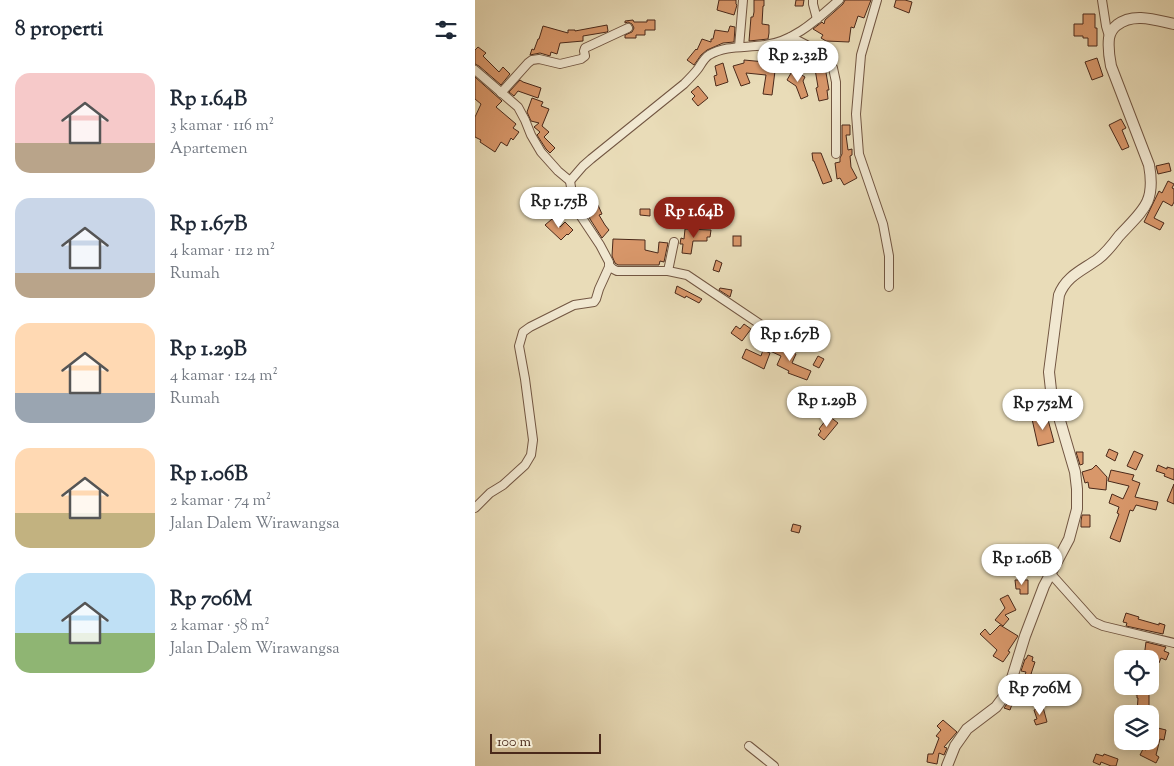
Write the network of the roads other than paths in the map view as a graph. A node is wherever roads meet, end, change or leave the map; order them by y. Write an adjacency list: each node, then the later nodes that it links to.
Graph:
1 (743, 0): 11 (street)
2 (813, 0): 6 (street)
3 (839, 0): 6 (street)
4 (877, 0): 19 (street)
5 (1102, 0): 9 (street)
6 (817, 19): 10 (street)
7 (1174, 24): 9 (street)
8 (628, 28): 13 (street)
9 (1109, 36): 22 (street)
10 (791, 37): 11 (street); 14 (street)
11 (739, 47): 15 (street)
12 (475, 70): 13 (street)
13 (501, 93): 15 (street)
14 (836, 154)
15 (570, 181): 17 (street)
16 (674, 242): 18 (street)
17 (609, 265): 18 (street); 21 (street)
18 (668, 272): 20 (street)
19 (889, 287)
20 (782, 339)
21 (475, 508)
22 (1051, 574): 23 (street); 26 (street)
23 (1174, 643)
24 (749, 746): 25 (street)
25 (774, 766)
26 (947, 766)

